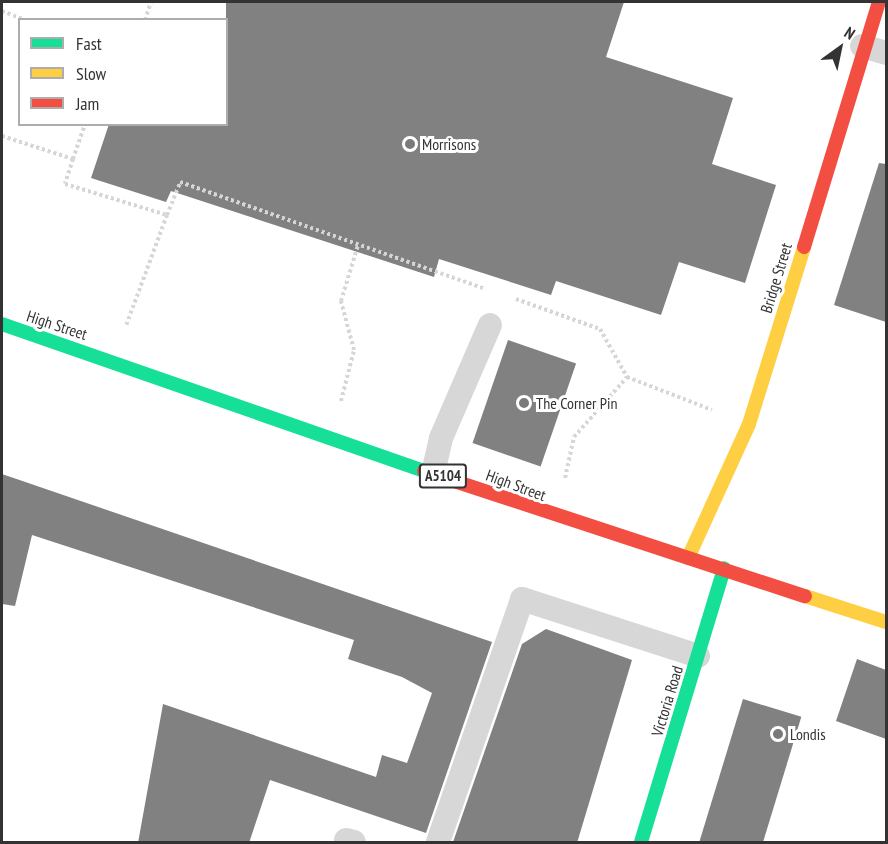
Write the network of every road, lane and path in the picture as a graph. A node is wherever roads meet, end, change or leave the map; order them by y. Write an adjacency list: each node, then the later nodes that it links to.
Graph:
1 (151, 2): 5 (path)
2 (879, 2): 6 (main road, Bridge Street)
3 (2, 11): 4 (path)
4 (21, 18)
5 (146, 18)
6 (862, 46): 7 (lane); 21 (main road, Bridge Street)
7 (886, 53)
8 (84, 126): 10 (path)
9 (2, 136): 10 (path)
10 (73, 159): 13 (path)
11 (169, 197): 12 (path)
12 (173, 200): 13 (path); 14 (path)
13 (167, 215): 19 (path)
14 (358, 245): 15 (path); 22 (path)
15 (490, 291)
16 (512, 298): 20 (path)
17 (2, 324): 19 (main road, High Street / A5104)
18 (490, 325): 23 (lane)
19 (113, 361): 22 (main road, High Street / A5104)
20 (627, 377): 21 (path); 24 (path)
21 (749, 424): 25 (main road, Bridge Street)
22 (327, 435): 23 (main road, High Street / A5104)
23 (433, 473): 24 (main road, High Street / A5104)
24 (548, 514): 25 (main road, High Street / A5104)
25 (688, 558): 26 (main road, High Street / A5104)
26 (724, 568): 27 (main road, High Street / A5104); 28 (main road, Victoria Road)
27 (886, 622)
28 (698, 656): 29 (lane); 30 (main road, Victoria Road)
29 (438, 843)
30 (641, 843)

